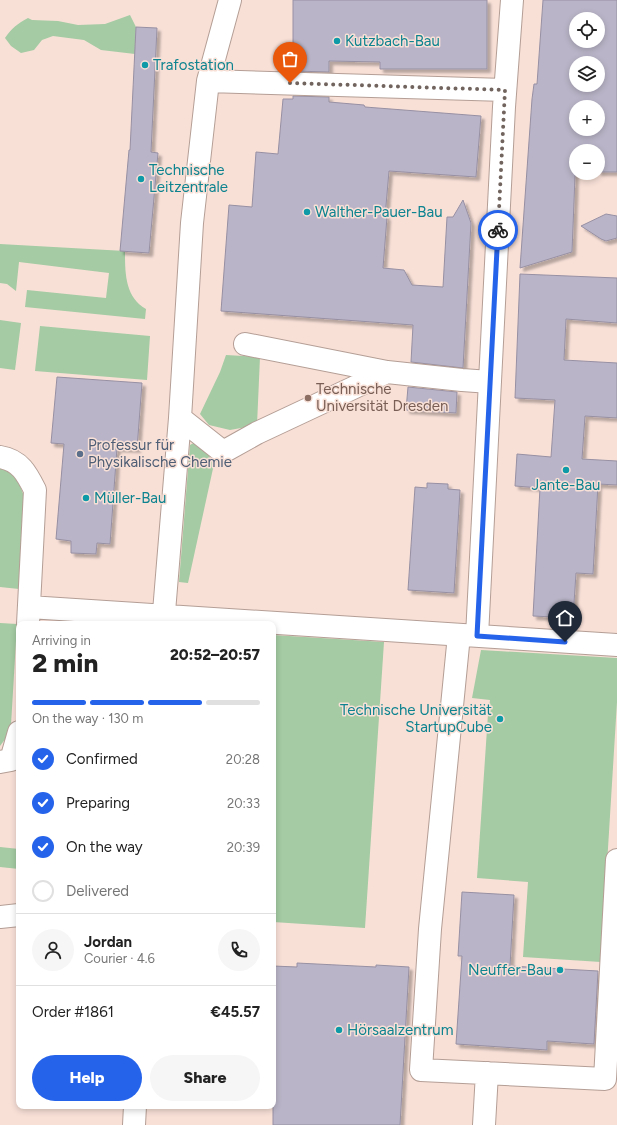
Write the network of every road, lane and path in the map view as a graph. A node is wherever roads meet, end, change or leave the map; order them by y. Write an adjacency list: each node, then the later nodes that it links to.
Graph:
1 (230, 0): 3 (lane)
2 (512, 0): 4 (lane)
3 (208, 81): 4 (lane); 8 (lane)
4 (505, 90): 7 (lane)
5 (245, 344): 6 (lane)
6 (387, 372): 7 (lane); 8 (lane)
7 (490, 382): 14 (lane)
8 (180, 418): 11 (lane)
9 (0, 457): 10 (lane)
10 (28, 616): 11 (lane)
11 (164, 620): 12 (lane)
12 (183, 621)
13 (276, 626): 14 (lane)
14 (468, 636): 15 (lane); 21 (lane)
15 (617, 645)
16 (16, 741): 17 (lane)
17 (0, 762)
18 (617, 860): 21 (lane)
19 (16, 915): 20 (lane)
20 (0, 917)
21 (487, 1073): 24 (lane)
22 (135, 1109): 23 (lane)
23 (134, 1125)
24 (484, 1125)

